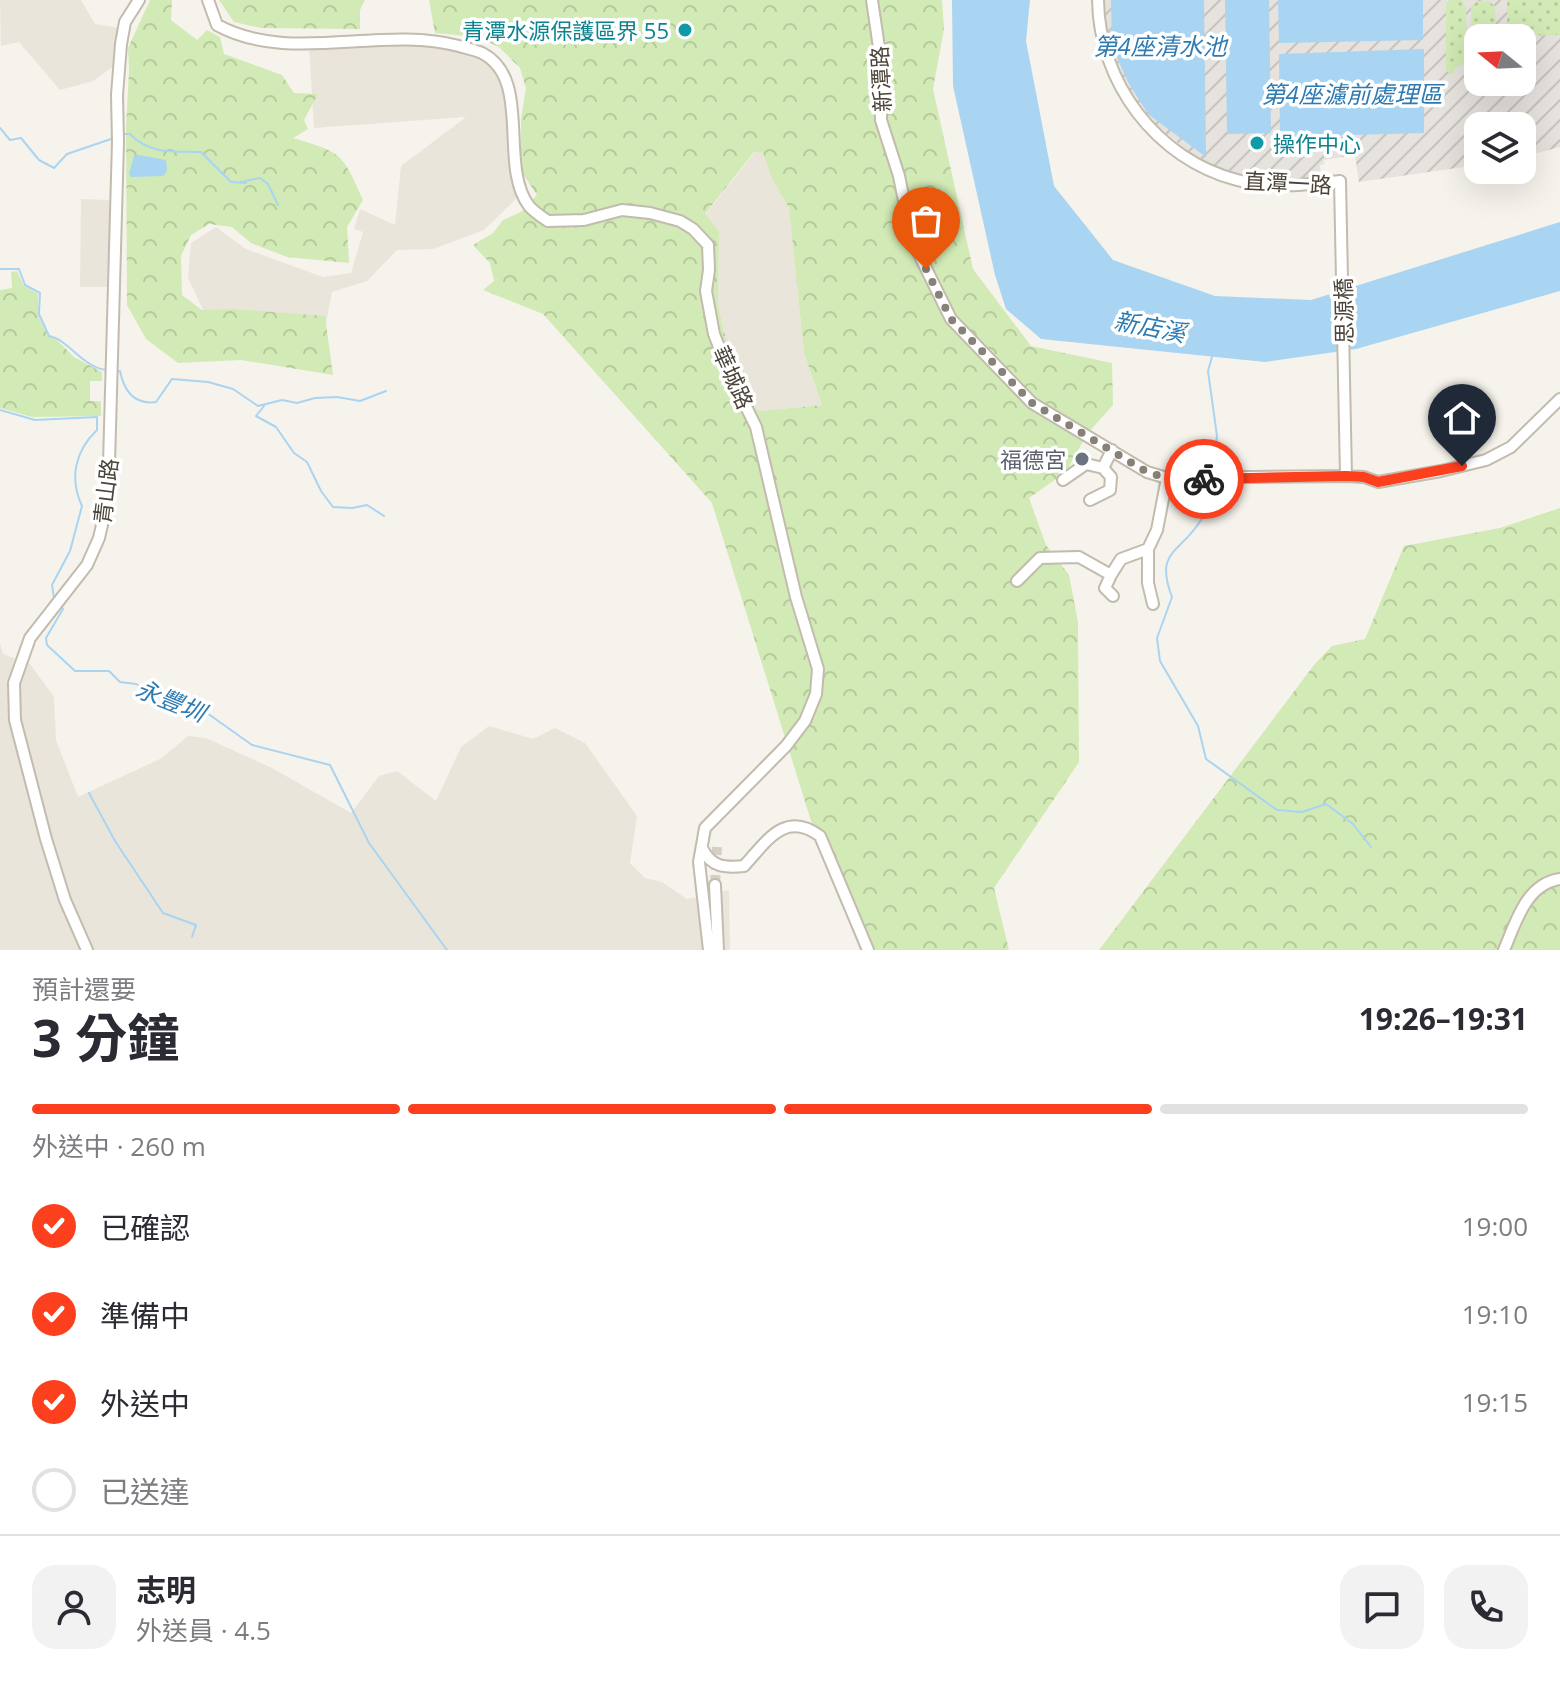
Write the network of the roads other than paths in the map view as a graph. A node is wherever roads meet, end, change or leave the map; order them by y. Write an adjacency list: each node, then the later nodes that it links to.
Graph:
1 (139, 0): 21 (street, 青山路)
2 (208, 0): 18 (street, 華城路)
3 (872, 0): 7 (street, 新潭路)
4 (1098, 0): 5 (street, 直潭一路)
5 (1341, 187): 9 (street, 思源橋)
6 (1560, 399): 9 (street, 新潭路)
7 (1112, 450): 8 (street); 10 (street, 新潭路)
8 (1103, 468): 11 (street); 12 (street)
9 (1346, 476): 10 (street, 新潭路)
10 (1167, 478): 13 (street)
11 (1063, 480)
12 (1090, 500)
13 (1148, 549): 14 (street); 17 (street)
14 (1111, 575): 15 (street); 16 (street)
15 (1017, 581)
16 (1113, 596)
17 (1153, 604)
18 (702, 848): 22 (street); 24 (street)
19 (1560, 879): 25 (street)
20 (715, 885): 23 (street)
21 (87, 950)
22 (709, 950)
23 (718, 950)
24 (868, 950)
25 (1504, 950)

